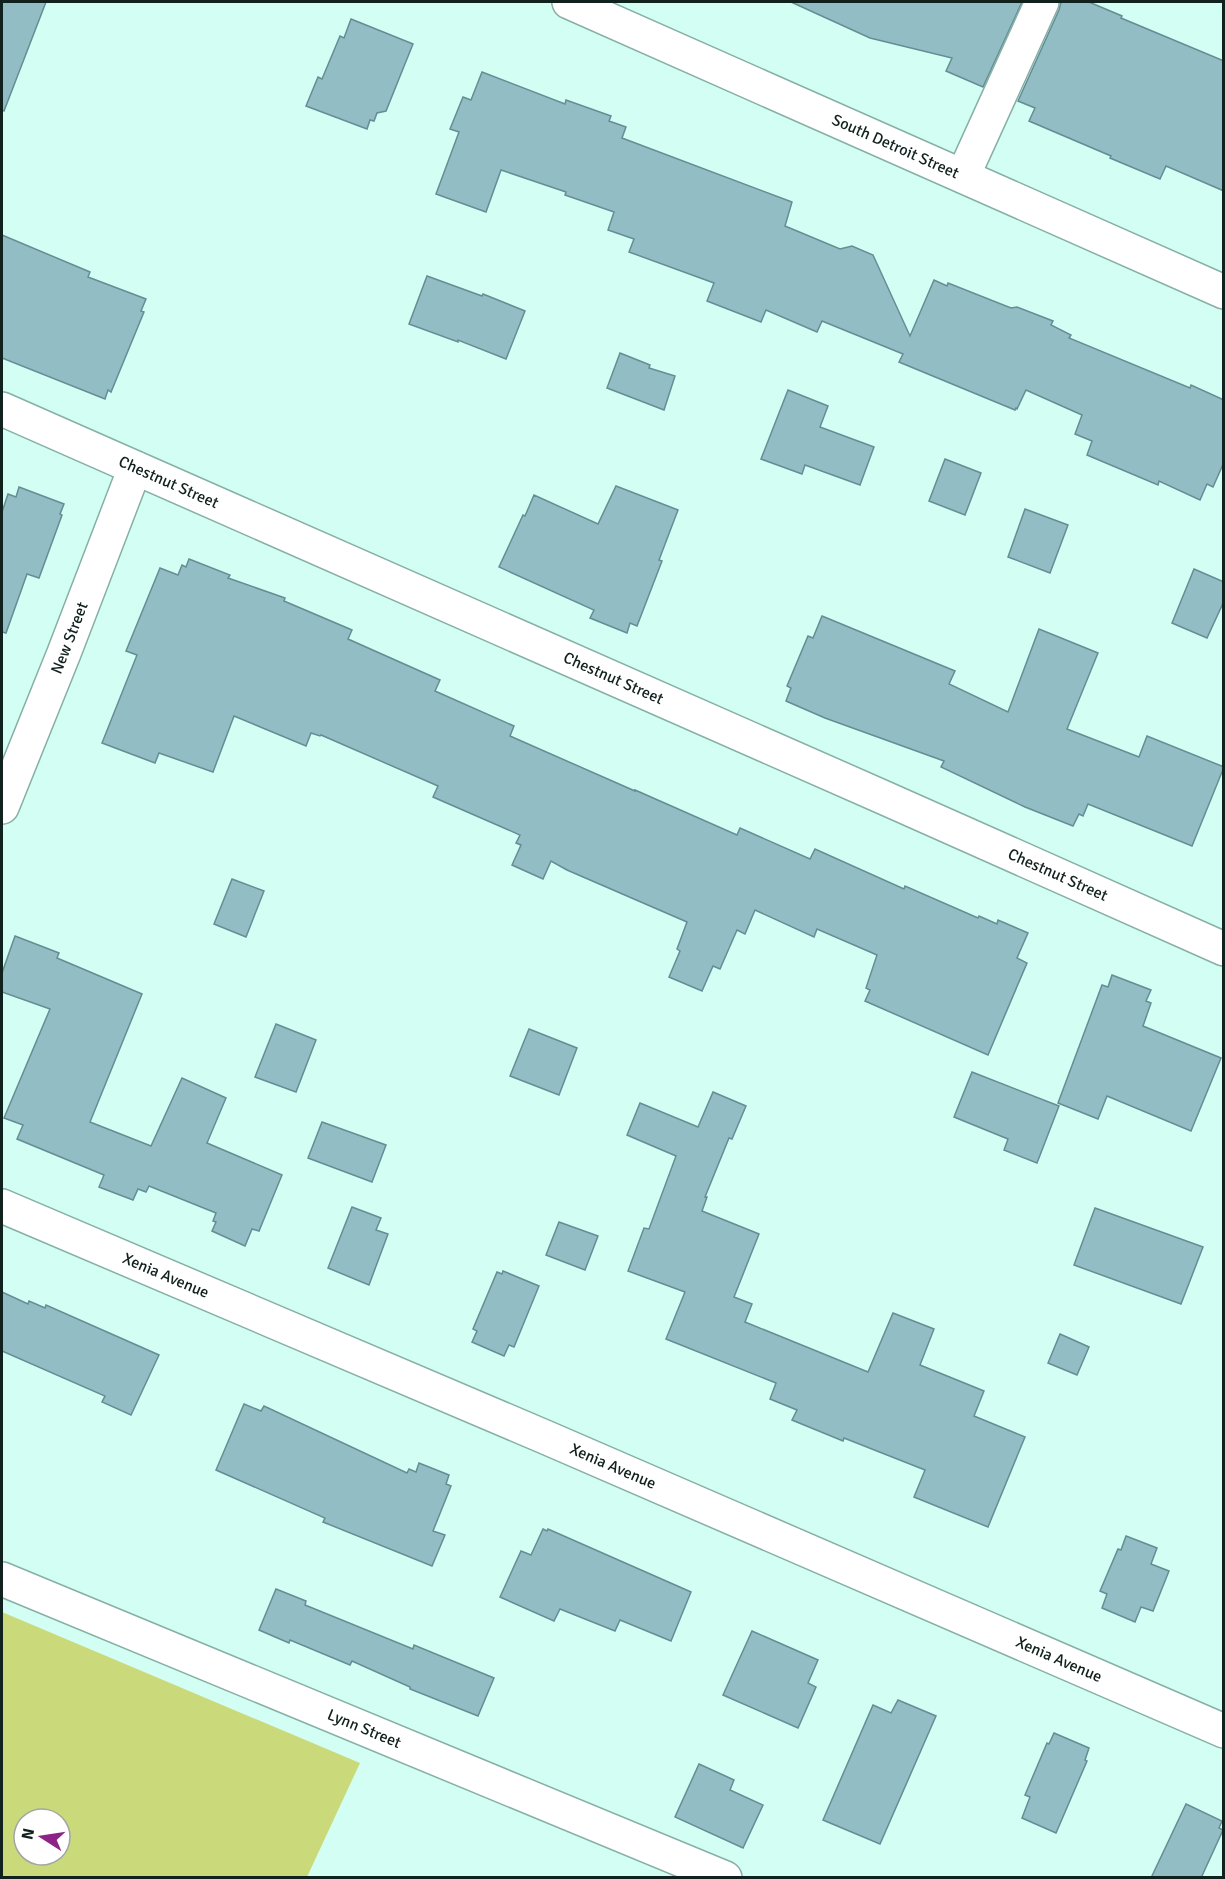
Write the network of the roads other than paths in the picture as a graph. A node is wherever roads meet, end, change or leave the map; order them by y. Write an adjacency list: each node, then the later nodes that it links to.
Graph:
1 (569, 2): 3 (street, South Detroit Street)
2 (1042, 2): 3 (street)
3 (963, 176): 4 (street, South Detroit Street)
4 (1224, 292)
5 (2, 409): 6 (street, Chestnut Street)
6 (135, 468): 7 (street, New Street); 8 (street, Chestnut Street)
7 (2, 807)
8 (1224, 949)
9 (2, 1206): 11 (street, Xenia Avenue)
10 (2, 1579): 12 (street, Lynn Street)
11 (1224, 1731)
12 (725, 1878)

